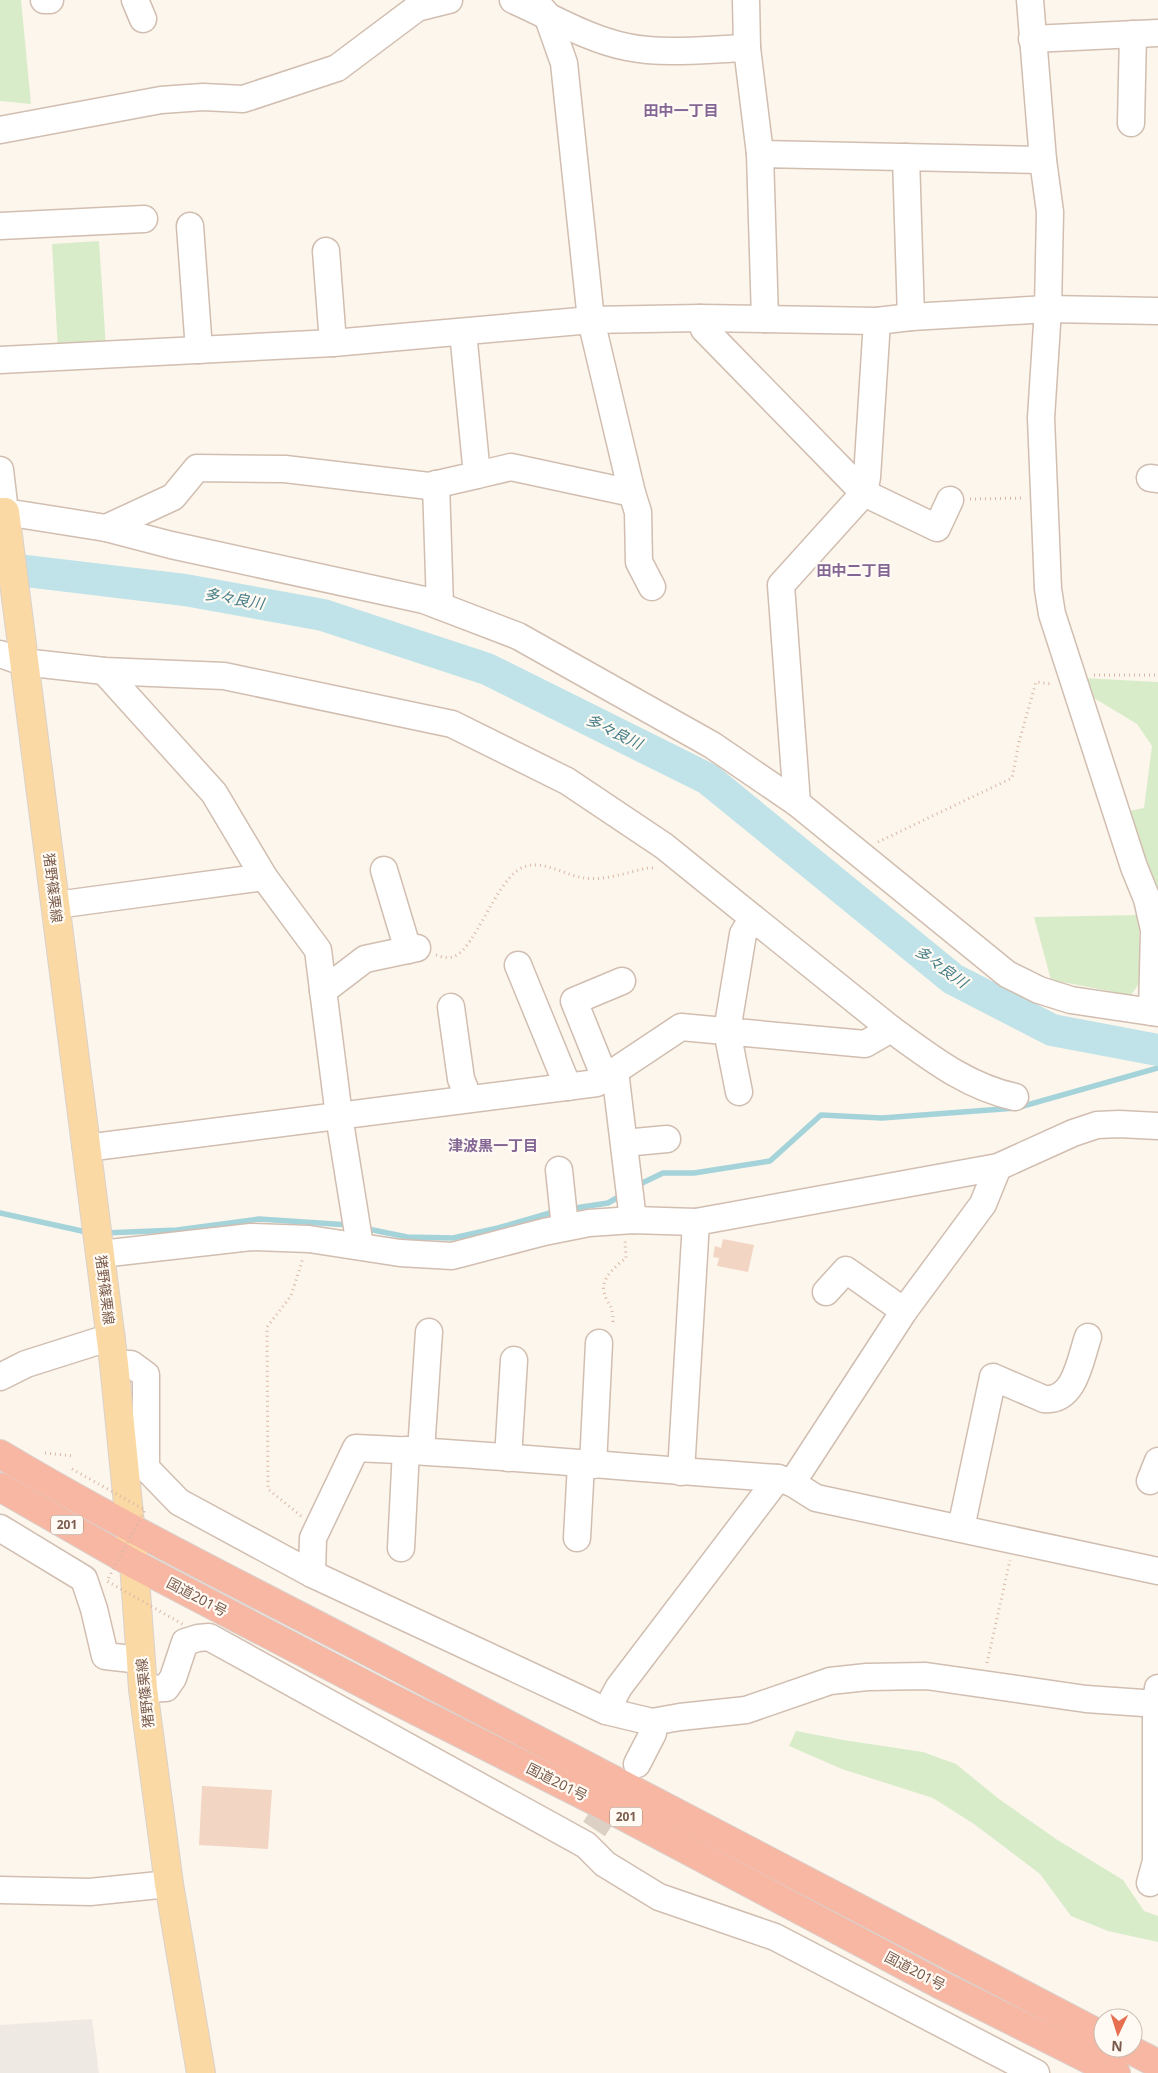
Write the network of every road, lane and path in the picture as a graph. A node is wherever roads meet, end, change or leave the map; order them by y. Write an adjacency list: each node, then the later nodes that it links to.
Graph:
1 (44, 0): 2 (street)
2 (50, 0)
3 (449, 0): 12 (street)
4 (513, 0): 7 (street)
5 (746, 0): 10 (street)
6 (1030, 0): 9 (street)
7 (540, 7): 10 (street); 25 (street)
8 (1146, 33): 9 (street); 11 (street)
9 (1032, 39): 15 (street)
10 (746, 48): 13 (street)
11 (1131, 124)
12 (0, 130)
13 (760, 154): 14 (street); 24 (street)
14 (906, 157): 15 (street); 22 (street)
15 (1043, 160): 20 (street)
16 (144, 218): 17 (street)
17 (0, 226)
18 (190, 226): 29 (street)
19 (326, 252): 28 (street)
20 (1048, 309): 21 (street); 22 (street); 36 (street)
21 (1158, 311)
22 (911, 317): 26 (street)
23 (700, 318): 24 (street); 25 (street); 35 (street)
24 (765, 319): 26 (street)
25 (591, 320): 27 (street); 34 (street)
26 (877, 321): 35 (street)
27 (462, 332): 28 (street); 32 (street)
28 (333, 343): 29 (street)
29 (199, 350): 30 (street)
30 (0, 360)
31 (0, 470): 38 (street)
32 (477, 474): 33 (street); 34 (street)
33 (436, 484): 39 (street); 41 (street)
34 (632, 493): 40 (street)
35 (864, 493): 37 (street); 46 (street)
36 (1044, 499): 37 (path); 45 (street)
37 (950, 500)
38 (4, 516): 39 (street); 42 (main road, 猪野篠栗線)
39 (106, 528): 41 (street)
40 (652, 587)
41 (440, 606): 46 (street)
42 (15, 656): 43 (street); 51 (main road, 猪野篠栗線)
43 (104, 671): 50 (street); 52 (street)
44 (1158, 675): 45 (path)
45 (1074, 681): 47 (path); 58 (street)
46 (797, 803): 47 (street)
47 (857, 852): 58 (street)
48 (657, 868): 53 (path)
49 (384, 870): 53 (street)
50 (264, 877): 51 (street); 56 (street)
51 (56, 905): 70 (main road, 猪野篠栗線)
52 (753, 918): 59 (street); 60 (street)
53 (412, 949): 56 (street)
54 (518, 965): 62 (street)
55 (622, 981): 61 (street)
56 (323, 991): 66 (street)
57 (450, 1008): 65 (street)
58 (1155, 1012)
59 (891, 1029): 60 (street); 64 (street)
60 (727, 1031): 61 (street); 63 (street)
61 (610, 1075): 62 (street); 69 (street)
62 (568, 1087): 65 (street)
63 (739, 1092)
64 (1015, 1097)
65 (469, 1099): 66 (street)
66 (340, 1116): 70 (street); 77 (street)
67 (1158, 1126): 71 (street)
68 (667, 1139): 69 (street)
69 (624, 1143): 73 (street)
70 (86, 1148): 78 (main road, 猪野篠栗線)
71 (998, 1167): 74 (street); 80 (street)
72 (559, 1170): 75 (street)
73 (629, 1220): 74 (street); 75 (street); 81 (path)
74 (696, 1222): 94 (street)
75 (565, 1227): 77 (street)
76 (308, 1238): 77 (street); 78 (street); 100 (path)
77 (360, 1246)
78 (101, 1254): 84 (main road, 猪野篠栗線)
79 (826, 1292): 80 (street)
80 (904, 1311): 95 (street)
81 (613, 1322)
82 (429, 1332): 89 (street)
83 (1088, 1337): 99 (street)
84 (111, 1338): 87 (main road, 猪野篠栗線); 88 (street)
85 (599, 1343): 92 (street)
86 (514, 1360): 91 (street)
87 (114, 1364): 98 (main road, 猪野篠栗線); 106 (street)
88 (3, 1368)
89 (413, 1450): 91 (street); 100 (street); 103 (street)
90 (0, 1454): 98 (highway, 国道201号 / 201)
91 (508, 1458): 92 (street)
92 (587, 1464): 94 (street); 101 (street)
93 (72, 1469): 107 (path, bridge)
94 (681, 1472): 95 (street)
95 (785, 1481): 99 (street); 112 (street)
96 (0, 1487): 104 (highway, 国道201号 / 201)
97 (0, 1528): 108 (street)
98 (130, 1528): 104 (main road, 猪野篠栗線); 119 (highway, 国道201号 / 201)
99 (961, 1528): 102 (street)
100 (313, 1538): 106 (street)
101 (577, 1538)
102 (1014, 1540): 105 (street); 109 (path)
103 (401, 1548)
104 (134, 1564): 108 (main road, 猪野篠栗線); 124 (highway, 国道201号 / 201)
105 (1158, 1571)
106 (312, 1574): 112 (street)
107 (184, 1625)
108 (142, 1660): 110 (main road, 猪野篠栗線)
109 (982, 1684): 111 (street); 113 (street)
110 (144, 1688): 117 (main road, 猪野篠栗線); 123 (street)
111 (1157, 1699): 114 (street)
112 (606, 1711): 113 (street)
113 (652, 1722): 115 (street)
114 (1157, 1760): 116 (street)
115 (636, 1764)
116 (1155, 1868)
117 (169, 1884): 118 (street); 122 (main road, 猪野篠栗線)
118 (0, 1890)
119 (1093, 2031)
120 (1143, 2056): 121 (highway)
121 (1158, 2064)
122 (200, 2073)
123 (1036, 2073)
124 (1116, 2073)

